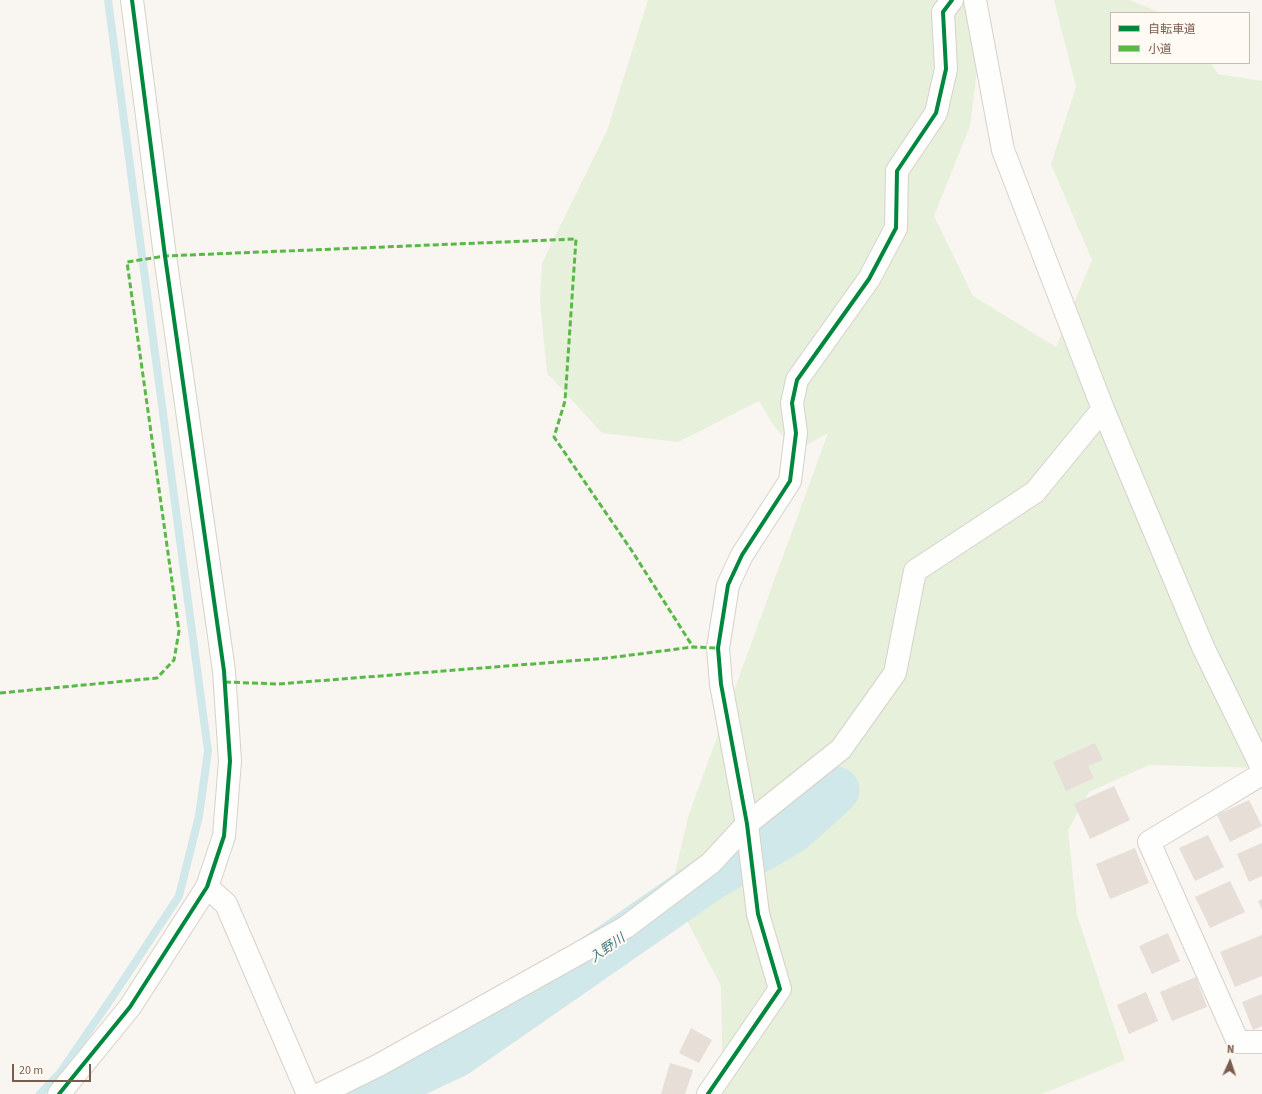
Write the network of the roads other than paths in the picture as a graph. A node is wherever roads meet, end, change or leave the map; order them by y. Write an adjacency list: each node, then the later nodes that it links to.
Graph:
1 (132, 0): 8 (street)
2 (952, 0): 7 (street)
3 (975, 0): 4 (street)
4 (1103, 409): 5 (street); 7 (street)
5 (1262, 768)
6 (1262, 774): 9 (street)
7 (747, 824): 12 (street); 13 (street)
8 (207, 887): 10 (street); 11 (street)
9 (1262, 1042)
10 (59, 1094)
11 (308, 1094)
12 (320, 1094)
13 (708, 1094)

